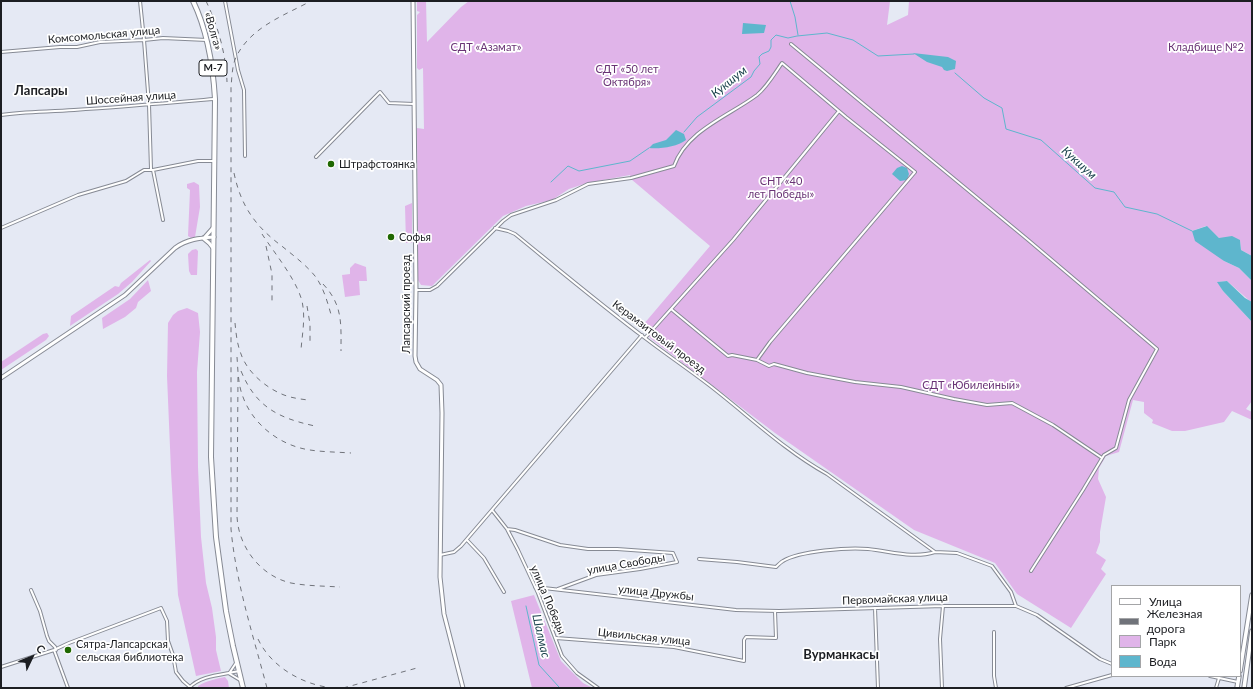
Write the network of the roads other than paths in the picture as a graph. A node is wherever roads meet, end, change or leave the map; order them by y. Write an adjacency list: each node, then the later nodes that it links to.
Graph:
1 (140, 1): 5 (street)
2 (193, 1): 6 (highway, «Волга» / М-7)
3 (225, 1): 14 (street)
4 (413, 1): 10 (street, Лапсарский проезд)
5 (144, 40): 6 (street, Комсомольская улица); 8 (street, Комсомольская улица); 11 (street)
6 (208, 40): 9 (highway, «Волга» / М-7)
7 (790, 44): 31 (street)
8 (1, 52)
9 (215, 99): 11 (street, Шоссейная улица); 16 (highway, «Волга» / М-7)
10 (414, 104): 15 (street); 25 (street, Лапсарский проезд)
11 (149, 105): 13 (street, Шоссейная улица); 17 (street)
12 (839, 111): 21 (street); 26 (street); 29 (street)
13 (1, 115)
14 (245, 156)
15 (316, 158)
16 (215, 161): 17 (street); 19 (highway, «Волга»)
17 (152, 169): 18 (street); 20 (street)
18 (164, 220)
19 (214, 227): 22 (highway, «Волга»); 23 (street)
20 (1, 228)
21 (495, 228): 25 (street); 27 (street, Керамзитовый проезд)
22 (214, 237): 23 (street); 24 (highway, «Волга»)
23 (203, 238): 24 (street); 30 (street)
24 (214, 250): 54 (highway, «Волга»)
25 (416, 290): 36 (street, Лапсарский проезд)
26 (672, 309): 28 (street); 29 (street)
27 (642, 335): 28 (street, Керамзитовый проезд); 32 (street)
28 (645, 338): 35 (street, Керамзитовый проезд)
29 (757, 360): 31 (street)
30 (1, 378)
31 (1102, 458): 38 (street)
32 (492, 510): 33 (street, улица Победы); 34 (street)
33 (507, 529): 39 (street, улица Победы); 40 (street, улица Свободы)
34 (467, 540): 36 (street); 42 (street)
35 (935, 552): 37 (street); 45 (street)
36 (440, 555): 69 (street, Лапсарский проезд)
37 (699, 559)
38 (1031, 571)
39 (536, 587): 40 (street, улица Дружбы); 50 (street, улица Победы)
40 (556, 589): 47 (street, улица Дружбы)
41 (31, 590): 53 (street)
42 (504, 592)
43 (1252, 595): 51 (main road)
44 (943, 606): 45 (street, Первомайская улица); 46 (street, Первомайская улица); 72 (street)
45 (1016, 606): 55 (street)
46 (875, 608): 47 (street, Первомайская улица); 71 (street)
47 (775, 611): 50 (street, Цивильская улица)
48 (1252, 631): 52 (main road)
49 (994, 632): 73 (street)
50 (556, 638): 70 (street, улица Победы)
51 (1245, 639): 52 (main road); 56 (main road)
52 (1251, 640): 77 (main road)
53 (55, 650): 57 (street); 66 (street); 67 (street)
54 (236, 661): 58 (highway, «Волга»); 59 (street)
55 (1111, 664)
56 (1241, 665)
57 (1, 667)
58 (239, 671): 59 (street); 64 (highway, «Волга»)
59 (229, 673): 64 (street); 66 (street)
60 (1111, 675): 74 (street)
61 (1214, 677): 63 (street)
62 (1239, 677): 65 (main road)
63 (1219, 678): 65 (street); 75 (street)
64 (242, 681): 68 (highway, «Волга»)
65 (1238, 682): 76 (main road)
66 (189, 687)
67 (68, 688)
68 (243, 688)
69 (463, 688)
70 (598, 688)
71 (878, 688)
72 (942, 688)
73 (996, 688)
74 (1066, 688)
75 (1216, 688)
76 (1237, 688)
77 (1244, 688)

